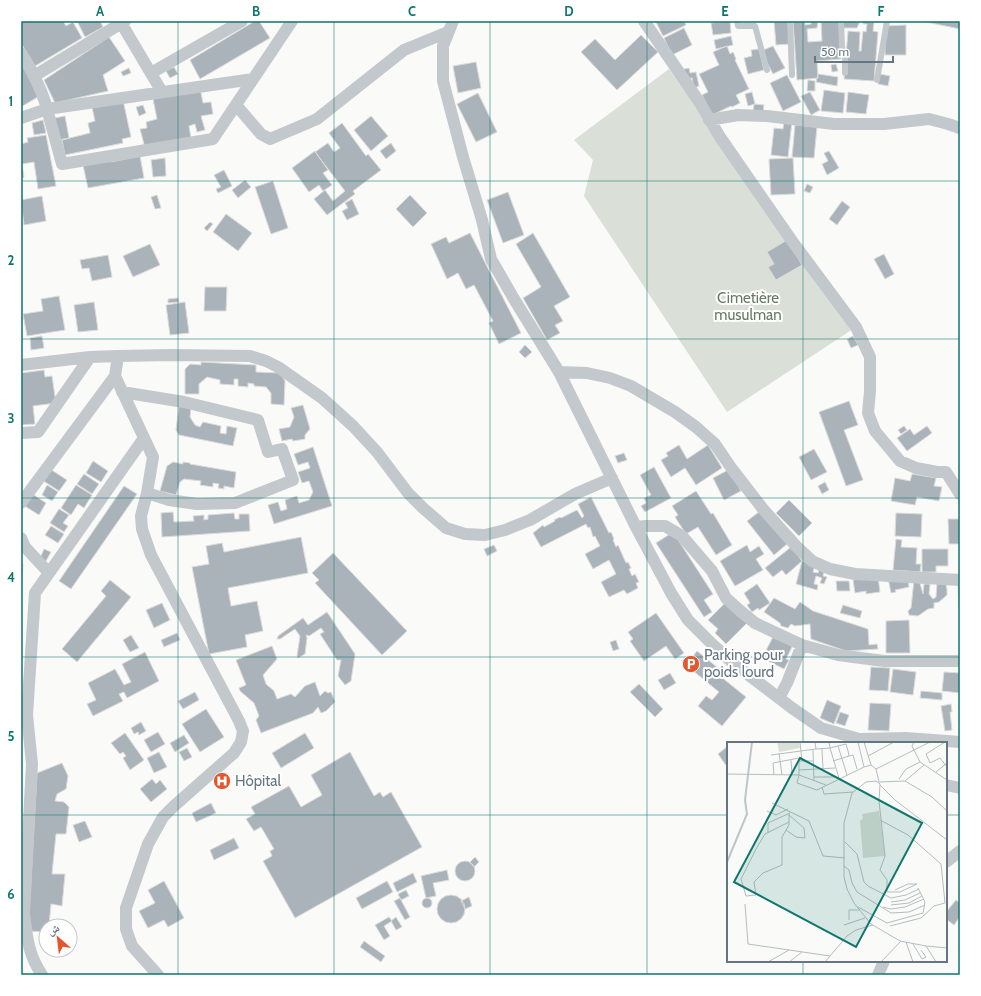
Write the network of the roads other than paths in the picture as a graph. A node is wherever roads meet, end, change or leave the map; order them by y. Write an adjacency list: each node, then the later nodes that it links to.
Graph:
1 (242, 21): 12 (street)
2 (292, 21): 16 (street)
3 (644, 21): 22 (street)
4 (737, 21): 11 (lane)
5 (790, 21): 14 (lane)
6 (841, 21): 13 (lane)
7 (887, 21): 17 (lane)
8 (122, 22): 12 (street); 15 (street)
9 (451, 26): 19 (street); 27 (street)
10 (21, 53): 15 (street)
11 (767, 70)
12 (151, 73): 18 (street)
13 (845, 73)
14 (792, 75)
15 (34, 76): 20 (street)
16 (253, 79): 18 (street); 19 (street)
17 (877, 80)
18 (162, 92): 20 (street)
19 (236, 105): 20 (street)
20 (47, 109): 21 (street)
21 (21, 118)
22 (709, 120): 23 (street); 34 (street)
23 (960, 128)
24 (118, 356): 25 (street); 28 (street); 32 (street)
25 (90, 357): 26 (street); 30 (street)
26 (21, 365)
27 (559, 372): 32 (street); 39 (street)
28 (115, 376): 29 (street); 35 (street)
29 (122, 392): 31 (street); 33 (street)
30 (21, 433)
31 (144, 438): 33 (street); 38 (street)
32 (612, 478): 36 (street)
33 (147, 493): 51 (street)
34 (960, 494)
35 (21, 503)
36 (636, 527): 40 (street); 42 (street)
37 (21, 538): 38 (street)
38 (49, 573): 50 (street)
39 (960, 580)
40 (802, 645): 41 (street); 42 (street)
41 (960, 661)
42 (779, 698): 43 (street)
43 (861, 741): 44 (street)
44 (960, 742)
45 (947, 785): 46 (street)
46 (960, 788)
47 (960, 851): 48 (street)
48 (947, 861)
49 (884, 962): 52 (street)
50 (42, 975)
51 (158, 975)
52 (878, 975)

